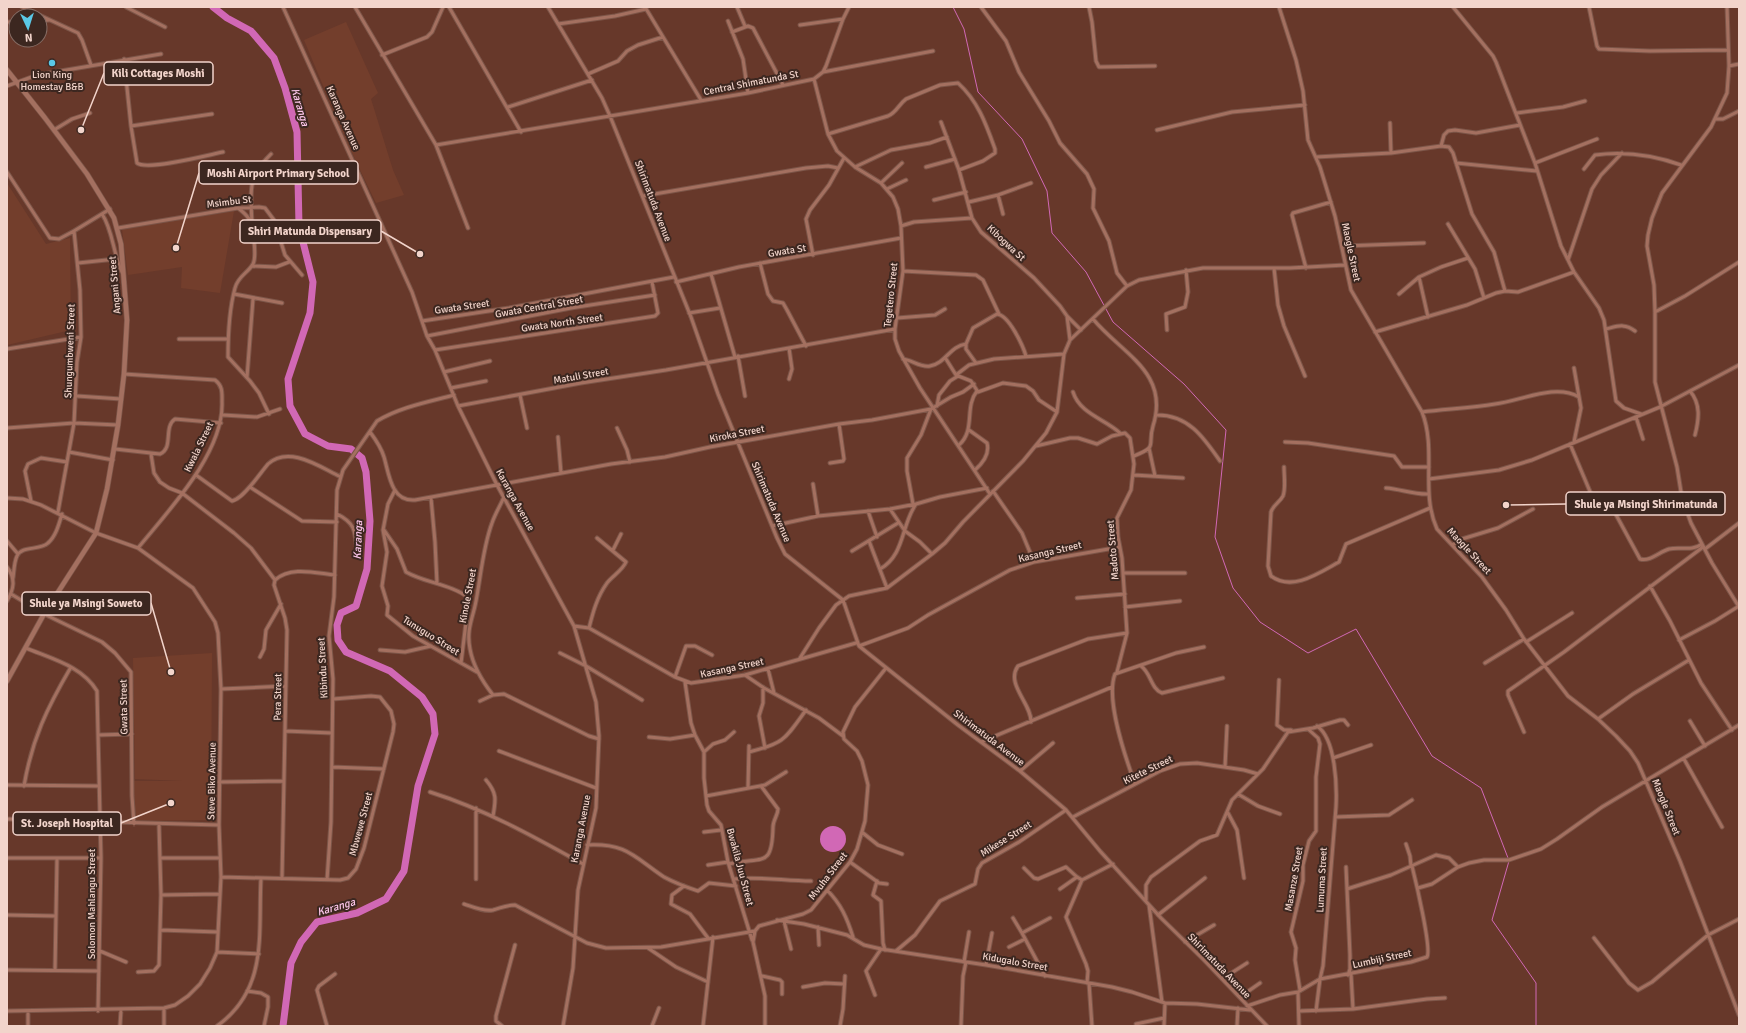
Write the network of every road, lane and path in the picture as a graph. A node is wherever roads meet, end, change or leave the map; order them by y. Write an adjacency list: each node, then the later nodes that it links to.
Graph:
1 (22, 7): 19 (street)
2 (126, 7): 24 (street)
3 (283, 7): 149 (street, Karanga Avenue)
4 (355, 7): 30 (street)
5 (443, 7): 30 (street)
6 (449, 7): 48 (street)
7 (548, 7): 21 (street, Shirimatuda Avenue)
8 (738, 7): 23 (street)
9 (849, 7): 17 (street, Central Shimatunda St)
10 (981, 7): 132 (street)
11 (1089, 7): 34 (street)
12 (1279, 7): 47 (street, Maogle Street)
13 (1453, 7): 51 (street)
14 (1589, 7): 27 (street)
15 (1728, 7): 27 (street)
16 (646, 8): 21 (street); 26 (street)
17 (843, 19): 22 (street); 37 (street, Central Shimatunda St)
18 (48, 20): 19 (street)
19 (51, 20): 33 (street)
20 (728, 21): 25 (street)
21 (558, 24): 38 (street, Shirimatuda Avenue)
22 (800, 25)
23 (745, 26): 25 (street); 42 (street)
24 (165, 28)
25 (732, 32): 44 (street)
26 (663, 37): 38 (street); 45 (street)
27 (1728, 50): 35 (street)
28 (933, 51): 37 (street)
29 (161, 54): 31 (street)
30 (382, 55): 65 (street)
31 (124, 59): 33 (street); 58 (street)
32 (1739, 64): 35 (street)
33 (91, 65): 41 (street)
34 (1155, 66)
35 (1729, 66): 54 (street)
36 (7, 70): 41 (street, Angani Street)
37 (822, 72): 39 (street, Central Shimatunda St)
38 (588, 74): 40 (street, Shirimatuda Avenue)
39 (814, 78): 42 (street, Central Shimatunda St); 62 (street, Tegetero Street)
40 (592, 80): 48 (street); 53 (street, Shirimatuda Avenue)
41 (17, 82): 43 (street); 59 (street, Angani Street)
42 (784, 85): 44 (street, Central Shimatunda St)
43 (7, 86)
44 (748, 93): 45 (street, Central Shimatunda St)
45 (701, 100): 53 (street, Central Shimatunda St)
46 (1585, 101): 51 (street)
47 (1305, 105): 60 (street); 71 (street, Maogle Street)
48 (508, 107): 61 (street)
49 (1739, 111): 54 (street)
50 (90, 113): 59 (street)
51 (1517, 113): 57 (street)
52 (212, 114): 58 (street)
53 (610, 116): 61 (street, Central Shimatunda St); 91 (street, Shirimatuda Avenue)
54 (1715, 119): 77 (street)
55 (941, 122): 63 (street, Kibogwa St)
56 (1390, 123): 68 (street)
57 (1520, 125): 66 (street); 76 (street)
58 (130, 126): 67 (street)
59 (54, 130): 97 (street, Angani Street)
60 (1157, 130)
61 (522, 132): 65 (street, Central Shimatunda St)
62 (828, 134): 72 (street, Tegetero Street); 82 (street)
63 (947, 137): 73 (street, Kibogwa St); 78 (street)
64 (1597, 139): 76 (street)
65 (436, 145): 105 (street)
66 (1440, 146): 68 (street); 75 (street)
67 (223, 152)
68 (1391, 153): 71 (street)
69 (1622, 153): 77 (street); 81 (street); 113 (street)
70 (271, 154): 95 (street)
71 (1316, 157): 94 (street, Maogle Street)
72 (844, 158): 78 (street, Tegetero Street); 79 (street)
73 (955, 159): 80 (street); 82 (street, Kibogwa St)
74 (902, 163): 86 (street)
75 (1456, 163): 83 (street); 133 (street)
76 (1535, 163): 83 (street)
77 (1681, 165): 142 (street)
78 (855, 167): 86 (street, Tegetero Street)
79 (838, 168): 91 (street); 110 (street)
80 (926, 168)
81 (1584, 169)
82 (959, 170): 89 (street, Kibogwa St)
83 (1537, 171): 113 (street)
84 (7, 172): 106 (street)
85 (906, 180): 88 (street)
86 (881, 183): 88 (street, Tegetero Street)
87 (1031, 183): 90 (street)
88 (887, 189): 103 (street, Tegetero Street)
89 (966, 192): 92 (street); 93 (street, Kibogwa St)
90 (998, 195): 93 (street); 99 (street)
91 (643, 196): 127 (street, Shirimatuda Avenue)
92 (934, 200)
93 (969, 202): 100 (street, Kibogwa St)
94 (1331, 202): 109 (street, Maogle Street); 121 (street)
95 (252, 207): 96 (street, Msimbu St); 102 (street); 114 (street, Msimbu St)
96 (238, 208): 102 (street); 104 (street, Msimbu St)
97 (110, 209): 98 (street); 104 (street, Angani Street)
98 (102, 214): 106 (street); 111 (street)
99 (1003, 214)
100 (972, 218): 103 (street); 145 (street, Kibogwa St)
101 (1448, 224): 112 (street)
102 (252, 225): 119 (street)
103 (901, 226): 107 (street, Tegetero Street)
104 (118, 228): 129 (street, Angani Street)
105 (468, 228)
106 (74, 231): 116 (street, Shungumbweni Street)
107 (901, 238): 110 (street, Gwata St); 123 (street, Tegetero Street)
108 (1424, 243): 109 (street)
109 (1343, 246): 118 (street, Maogle Street)
110 (813, 255): 117 (street, Gwata St)
111 (116, 258): 116 (street); 129 (street)
112 (1468, 258): 128 (street); 137 (street)
113 (1568, 260): 124 (street)
114 (289, 262): 119 (street); 126 (street, Msimbu St)
115 (1739, 262): 142 (street)
116 (78, 263): 157 (street, Shungumbweni Street)
117 (760, 263): 125 (street, Gwata St); 162 (street)
118 (1345, 264): 121 (street); 155 (street, Maogle Street)
119 (252, 266): 134 (street)
120 (1274, 268): 121 (street); 122 (street); 179 (street)
121 (1306, 268)
122 (1186, 270): 132 (street); 153 (street)
123 (903, 271): 144 (street); 147 (street, Tegetero Street)
124 (1574, 272): 133 (street); 151 (street)
125 (711, 274): 131 (street, Gwata St); 140 (street)
126 (302, 275)
127 (674, 277): 130 (street, Gwata Street); 131 (street, Shirimatuda Avenue)
128 (1419, 277): 135 (street); 146 (street)
129 (125, 279): 177 (street, Angani Street)
130 (652, 282): 136 (street, Gwata North Street); 149 (street, Gwata Street)
131 (676, 282): 143 (street, Shirimatuda Avenue)
132 (1127, 286): 148 (street)
133 (1505, 291): 137 (street)
134 (234, 294): 138 (street); 159 (street)
135 (1399, 294)
136 (654, 295): 156 (street, Gwata Central Street); 165 (street, Gwata North Street)
137 (1484, 298): 146 (street)
138 (253, 299): 139 (street); 180 (street)
139 (282, 303)
140 (720, 308): 143 (street); 168 (street)
141 (945, 309): 147 (street)
142 (1656, 312): 195 (street)
143 (689, 313): 172 (street, Shirimatuda Avenue)
144 (999, 314): 161 (street); 167 (street)
145 (1067, 316): 152 (street, Kibogwa St); 160 (street)
146 (1428, 317): 155 (street)
147 (897, 318): 150 (street, Tegetero Street)
148 (1093, 319): 152 (street); 203 (street)
149 (422, 321): 156 (street, Karanga Avenue)
150 (895, 329): 162 (street, Matuli Street); 169 (street, Tegetero Street)
151 (1606, 329): 154 (street); 202 (street)
152 (1081, 330): 160 (street)
153 (1167, 330)
154 (1635, 331)
155 (1376, 332): 199 (street, Maogle Street)
156 (427, 336): 165 (street, Karanga Avenue)
157 (81, 337): 164 (street); 190 (street, Shungumbweni Street)
158 (179, 339): 159 (street)
159 (228, 339): 180 (street)
160 (1070, 340): 166 (street)
161 (966, 344): 170 (street); 173 (street)
162 (806, 346): 163 (street, Matuli Street)
163 (789, 348): 168 (street, Matuli Street); 181 (street)
164 (7, 349)
165 (435, 350): 176 (street, Karanga Avenue)
166 (1064, 354): 167 (street); 198 (street)
167 (1026, 356): 173 (street)
168 (736, 357): 172 (street, Matuli Street); 191 (street)
169 (903, 359): 170 (street); 196 (street, Tegetero Street)
170 (946, 359): 178 (street)
171 (490, 361): 176 (street)
172 (707, 362): 189 (street, Matuli Street); 218 (street, Shirimatuda Avenue)
173 (976, 363): 178 (street)
174 (1739, 365): 186 (street)
175 (1574, 368): 192 (street)
176 (444, 372): 184 (street, Karanga Avenue)
177 (124, 374): 193 (street, Angani Street); 200 (street, Kwala Street)
178 (957, 376): 183 (street); 196 (street)
179 (1305, 376)
180 (247, 377): 201 (street)
181 (789, 379)
182 (486, 381): 184 (street)
183 (974, 384): 185 (street); 196 (street, Kiroka Street)
184 (451, 388): 188 (street, Karanga Avenue)
185 (977, 391): 198 (street); 212 (street)
186 (1690, 391): 195 (street); 215 (street)
187 (1073, 392): 214 (street)
188 (454, 395): 194 (street, Karanga Avenue); 213 (street)
189 (520, 395): 194 (street, Matuli Street); 210 (street)
190 (77, 396): 193 (street); 205 (street, Shungumbweni Street)
191 (746, 396)
192 (1579, 397): 199 (street); 220 (street)
193 (121, 399): 208 (street, Angani Street)
194 (458, 406): 245 (street, Karanga Avenue)
195 (1660, 407): 202 (street); 280 (street)
196 (934, 408): 207 (street, Kiroka Street); 222 (street, Tegetero Street); 257 (street)
197 (280, 409): 201 (street)
198 (1057, 412): 223 (street)
199 (1422, 412): 234 (street, Maogle Street)
200 (223, 414): 201 (street); 206 (street, Kwala Street)
201 (269, 414)
202 (1641, 414): 204 (street)
203 (1157, 415): 225 (street); 230 (street)
204 (1636, 417): 217 (street); 220 (street)
205 (74, 423): 208 (street); 209 (street); 226 (street, Shungumbweni Street)
206 (221, 423): 227 (street); 238 (street, Kwala Street)
207 (839, 424): 218 (street, Kiroka Street); 233 (street)
208 (118, 425): 224 (street, Angani Street)
209 (7, 428)
210 (527, 428)
211 (616, 428): 232 (street)
212 (969, 430): 222 (street); 236 (street)
213 (370, 432): 239 (street, Kibindu Street); 249 (street)
214 (1120, 433): 223 (street); 228 (street, Madoto Street)
215 (1695, 435)
216 (558, 438): 237 (street)
217 (1643, 439)
218 (738, 442): 232 (street, Kiroka Street); 269 (street, Shirimatuda Avenue)
219 (1285, 442): 234 (street)
220 (1574, 442): 221 (street)
221 (1570, 444): 243 (street); 280 (street)
222 (959, 445): 236 (street, Tegetero Street)
223 (1036, 446): 250 (street)
224 (115, 448): 227 (street); 229 (street, Angani Street)
225 (1149, 448): 228 (street); 241 (street)
226 (69, 452): 229 (street); 231 (street, Shungumbweni Street)
227 (151, 454): 251 (street)
228 (1134, 456): 240 (street, Madoto Street)
229 (113, 460): 272 (street, Angani Street)
230 (1220, 461)
231 (67, 462): 256 (street); 262 (street, Shungumbweni Street)
232 (630, 462): 237 (street, Kiroka Street)
233 (830, 463)
234 (1429, 466): 243 (street, Maogle Street)
235 (1284, 467): 258 (street)
236 (975, 470): 247 (street, Tegetero Street)
237 (561, 473): 245 (street, Kiroka Street)
238 (196, 475): 246 (street); 251 (street, Kwala Street)
239 (339, 476): 246 (street); 264 (street, Kibindu Street)
240 (1134, 476): 241 (street); 279 (street, Madoto Street)
241 (1155, 476): 242 (street)
242 (1183, 478)
243 (1429, 479): 252 (street, Maogle Street)
244 (813, 484): 265 (street)
245 (497, 485): 254 (street, Kiroka Street); 255 (street, Karanga Avenue)
246 (250, 487): 266 (street)
247 (987, 488): 250 (street, Tegetero Street); 257 (street)
248 (1386, 488): 252 (street)
249 (395, 490): 254 (street, Kiroka Street); 270 (street, Tunuguo Street)
250 (992, 492): 286 (street); 287 (street, Tegetero Street)
251 (182, 493): 281 (street, Kwala Street); 294 (street)
252 (1429, 494): 258 (street, Maogle Street)
253 (7, 498): 256 (street, Steve Biko Avenue)
254 (431, 498): 295 (street)
255 (504, 498): 309 (street, Karanga Avenue); 332 (street, Kinole Street)
256 (31, 501): 262 (street, Steve Biko Avenue)
257 (915, 504): 259 (street); 271 (street)
258 (1430, 508): 278 (street, Maogle Street)
259 (890, 509): 261 (street); 267 (street)
260 (1532, 509): 278 (street)
261 (868, 511): 265 (street); 274 (street)
262 (58, 512): 263 (street, Steve Biko Avenue)
263 (62, 514): 272 (street, Steve Biko Avenue); 285 (street)
264 (337, 514): 266 (street, Kibindu Street); 284 (street)
265 (818, 516): 269 (street)
266 (337, 522): 292 (street, Kibindu Street)
267 (898, 523): 271 (street); 274 (street)
268 (1739, 523): 280 (street)
269 (772, 526): 301 (street, Shirimatuda Avenue)
270 (383, 530): 295 (street); 315 (street, Tunuguo Street)
271 (905, 531): 286 (street); 289 (street)
272 (96, 533): 281 (street, Steve Biko Avenue); 308 (street, Angani Street)
273 (621, 534): 282 (street)
274 (877, 537): 277 (street)
275 (597, 538): 282 (street)
276 (7, 541): 285 (street)
277 (869, 541): 283 (street); 289 (street)
278 (1452, 545): 312 (street, Maogle Street)
279 (1120, 547): 287 (street, Kasanga Street); 290 (street, Madoto Street)
280 (1703, 547): 296 (street); 306 (street)
281 (138, 548): 343 (street, Steve Biko Avenue)
282 (613, 550): 310 (street)
283 (852, 551)
284 (357, 553)
285 (18, 554): 293 (street)
286 (932, 554): 297 (street)
287 (1034, 562): 314 (street, Kasanga Street)
288 (7, 567): 293 (street)
289 (880, 569): 297 (street)
290 (1124, 573): 291 (street); 299 (street, Madoto Street)
291 (1185, 573)
292 (335, 575): 294 (street); 346 (street, Kibindu Street)
293 (13, 578): 298 (street)
294 (275, 580): 304 (street, Pera Street)
295 (437, 583): 324 (street)
296 (1650, 586): 313 (street); 328 (street)
297 (887, 588): 301 (street)
298 (11, 594): 302 (street); 308 (street, Gwata Street)
299 (1125, 594): 300 (street); 305 (street, Madoto Street)
300 (1077, 598)
301 (843, 600): 314 (street); 322 (street)
302 (7, 601)
303 (1180, 601): 305 (street)
304 (281, 604): 321 (street); 340 (street, Pera Street)
305 (1125, 607): 311 (street, Madoto Street)
306 (1739, 607): 313 (street)
307 (1572, 613): 312 (street)
308 (44, 614): 317 (street, Angani Street); 363 (street, Gwata Street)
309 (574, 626): 310 (street, Kasanga Street); 326 (street, Karanga Avenue)
310 (589, 628): 335 (street, Kasanga Street)
311 (1127, 633): 333 (street, Madoto Street); 352 (street)
312 (1525, 640): 325 (street); 328 (street, Maogle Street)
313 (1679, 640): 323 (street)
314 (857, 645): 322 (street, Kasanga Street); 330 (street, Shirimatuda Avenue)
315 (431, 646): 318 (street); 324 (street, Tunuguo Street)
316 (1204, 647): 327 (street)
317 (26, 648): 329 (street, Solomon Mahlangu Street); 338 (street, Angani Street)
318 (380, 650)
319 (560, 653): 326 (street)
320 (712, 655): 335 (street)
321 (260, 657)
322 (800, 658): 331 (street, Kasanga Street)
323 (1689, 660): 350 (street); 359 (street)
324 (461, 663): 332 (street, Tunuguo Street)
325 (1485, 663)
326 (586, 666): 347 (street); 369 (street, Karanga Avenue)
327 (1141, 666): 333 (street); 336 (street)
328 (1544, 666): 350 (street, Maogle Street); 362 (street)
329 (71, 667): 365 (street, Solomon Mahlangu Street); 393 (street)
330 (886, 668): 367 (street); 370 (street, Shirimatuda Avenue)
331 (768, 669): 334 (street, Kasanga Street); 344 (street)
332 (477, 672): 345 (street, Kinole Street)
333 (1117, 672): 342 (street)
334 (745, 675): 339 (street, Kasanga Street); 341 (street, Mvuha Street)
335 (675, 677): 339 (street, Kasanga Street)
336 (1223, 678)
337 (1278, 680): 358 (street)
338 (7, 681)
339 (685, 682): 366 (street, Bwakila Juu Street)
340 (286, 686): 343 (street); 360 (street, Pera Street)
341 (763, 687): 344 (street, Mvuha Street); 375 (street)
342 (1112, 687): 352 (street); 391 (street)
343 (221, 689): 390 (street, Steve Biko Avenue)
344 (774, 693): 349 (street, Mvuha Street)
345 (493, 695): 348 (street); 369 (street)
346 (332, 699): 364 (street, Kibindu Street); 383 (street, Mbwewe Street)
347 (642, 700)
348 (480, 701)
349 (806, 710): 367 (street, Mvuha Street); 375 (street)
350 (1598, 720): 388 (street, Maogle Street)
351 (1690, 721): 374 (street)
352 (1031, 722): 370 (street)
353 (1739, 725): 359 (street)
354 (1227, 726): 382 (street)
355 (1317, 726): 356 (street); 357 (street); 379 (street, Lumuma Street)
356 (1348, 726)
357 (1308, 729): 358 (street); 516 (street, Masanze Street)
358 (1291, 730): 386 (street)
359 (1732, 730): 374 (street)
360 (285, 731): 364 (street); 389 (street, Pera Street)
361 (734, 732): 377 (street)
362 (1524, 732)
363 (132, 734): 365 (street); 411 (street, Gwata Street)
364 (332, 734): 381 (street, Kibindu Street)
365 (98, 735): 394 (street, Solomon Mahlangu Street)
366 (695, 735): 368 (street); 377 (street, Bwakila Juu Street)
367 (843, 736): 417 (street, Mvuha Street)
368 (649, 737)
369 (599, 739): 396 (street, Karanga Avenue)
370 (981, 742): 384 (street, Shirimatuda Avenue)
371 (1053, 743): 384 (street)
372 (1371, 745): 379 (street)
373 (749, 746): 378 (street)
374 (1705, 746): 380 (street)
375 (765, 748): 378 (street)
376 (499, 751): 396 (street)
377 (704, 752): 400 (street, Bwakila Juu Street)
378 (750, 752): 397 (street)
379 (1333, 758): 408 (street, Lumuma Street)
380 (1684, 759): 388 (street); 414 (street)
381 (332, 767): 383 (street); 443 (street, Kibindu Street)
382 (1225, 767): 386 (street, Kitete Street); 391 (street, Kitete Street)
383 (384, 769): 443 (street, Mbwewe Street)
384 (1020, 771): 403 (street, Shirimatuda Avenue)
385 (786, 772): 395 (street)
386 (1258, 774): 399 (street)
387 (486, 780): 406 (street)
388 (1647, 780): 433 (street); 476 (street, Maogle Street)
389 (283, 781): 390 (street); 438 (street, Pera Street)
390 (219, 782): 413 (street, Steve Biko Avenue)
391 (1135, 784): 407 (street, Kitete Street)
392 (7, 785): 393 (street)
393 (24, 786): 394 (street)
394 (98, 786): 410 (street, Solomon Mahlangu Street)
395 (761, 786): 397 (street); 427 (street)
396 (596, 788): 419 (street, Karanga Avenue)
397 (748, 788): 400 (street)
398 (430, 792): 402 (street)
399 (1238, 794): 404 (street); 405 (street)
400 (706, 796): 415 (street, Bwakila Juu Street)
401 (1412, 800): 408 (street)
402 (476, 808): 406 (street); 439 (street)
403 (1066, 810): 407 (street, Shirimatuda Avenue); 492 (street, Mikese Street)
404 (1228, 813): 441 (street); 456 (street)
405 (1280, 814)
406 (493, 816): 428 (street)
407 (1073, 817): 429 (street, Shirimatuda Avenue)
408 (1335, 817): 509 (street, Lumuma Street)
409 (7, 820): 410 (street)
410 (99, 823): 411 (street); 422 (street, Solomon Mahlangu Street)
411 (134, 824): 412 (street)
412 (159, 825): 413 (street); 423 (street)
413 (219, 825): 424 (street, Steve Biko Avenue)
414 (1722, 827)
415 (721, 830): 416 (street); 427 (street, Bwakila Juu Street)
416 (704, 832)
417 (863, 833): 420 (street); 426 (street, Mvuha Street)
418 (1406, 844): 431 (street, Lumbiji Street)
419 (587, 845): 428 (street, Karanga Avenue); 448 (street)
420 (902, 854)
421 (7, 858): 425 (street)
422 (101, 858): 425 (street); 491 (street, Solomon Mahlangu Street)
423 (160, 858): 424 (street); 455 (street)
424 (220, 858): 435 (street, Steve Biko Avenue)
425 (57, 859): 461 (street)
426 (850, 862): 446 (street); 453 (street, Mvuha Street)
427 (729, 863): 430 (street); 442 (street, Bwakila Juu Street)
428 (583, 864): 477 (street, Karanga Avenue)
429 (1113, 864): 444 (street); 456 (street, Shirimatuda Avenue)
430 (708, 865)
431 (1412, 866): 433 (street); 450 (street, Lumbiji Street); 452 (street)
432 (1346, 867): 452 (street)
433 (1458, 867): 450 (street)
434 (1024, 868): 436 (street)
435 (220, 877): 437 (street, Mbwewe Street); 454 (street, Steve Biko Avenue)
436 (1077, 877): 444 (street); 451 (street)
437 (260, 878): 438 (street, Mbwewe Street); 494 (street)
438 (282, 878): 443 (street, Mbwewe Street)
439 (476, 878)
440 (1205, 878): 460 (street)
441 (1244, 878)
442 (734, 879): 445 (street); 449 (street, Bwakila Juu Street)
443 (327, 880)
444 (1082, 880): 511 (street)
445 (811, 881)
446 (877, 881): 447 (street); 490 (street)
447 (887, 884)
448 (684, 886): 449 (street); 480 (street)
449 (736, 886): 472 (street, Bwakila Juu Street)
450 (1418, 888): 504 (street, Lumbiji Street)
451 (1060, 889)
452 (1347, 889): 504 (street)
453 (827, 890): 465 (street, Mvuha Street); 479 (street)
454 (220, 894): 455 (street); 471 (street, Steve Biko Avenue)
455 (161, 895): 469 (street)
456 (1146, 900): 458 (street, Shirimatuda Avenue)
457 (464, 904): 477 (street)
458 (1149, 905): 460 (street, Shirimatuda Avenue); 521 (street)
459 (7, 915): 461 (street)
460 (1158, 915): 484 (street, Shirimatuda Avenue)
461 (56, 916): 500 (street)
462 (1013, 918): 475 (street)
463 (1050, 918): 475 (street)
464 (1739, 919): 476 (street)
465 (777, 920): 466 (street, Kidugalo Street); 470 (street, Mvuha Street)
466 (784, 921): 468 (street, Kidugalo Street); 489 (street)
467 (1214, 925): 484 (street)
468 (818, 928): 479 (street, Kidugalo Street); 486 (street)
469 (160, 930): 471 (street); 502 (street)
470 (755, 931): 472 (street); 483 (street)
471 (218, 932): 493 (street, Steve Biko Avenue)
472 (749, 932): 478 (street); 483 (street, Bwakila Juu Street)
473 (969, 932): 496 (street)
474 (992, 933): 498 (street)
475 (1022, 933): 482 (street)
476 (1708, 935): 481 (street); 534 (street, Maogle Street)
477 (575, 936): 488 (street); 545 (street, Karanga Avenue)
478 (713, 937): 480 (street); 510 (street)
479 (853, 937): 490 (street, Kidugalo Street)
480 (708, 938): 488 (street)
481 (1594, 938)
482 (1025, 939): 487 (street); 507 (street)
483 (753, 942): 505 (street)
484 (1185, 942): 508 (street, Shirimatuda Avenue)
485 (515, 945): 544 (street)
486 (820, 945)
487 (1009, 947)
488 (648, 948): 510 (street)
489 (791, 949)
490 (883, 949): 492 (street, Kidugalo Street); 518 (street)
491 (100, 951): 495 (street); 501 (street, Solomon Mahlangu Street)
492 (896, 951): 496 (street, Kidugalo Street)
493 (217, 952): 494 (street); 523 (street, Steve Biko Avenue)
494 (259, 954): 515 (street)
495 (126, 962)
496 (965, 962): 498 (street, Kidugalo Street); 550 (street)
497 (1247, 963): 508 (street)
498 (986, 965): 507 (street, Kidugalo Street)
499 (7, 970): 500 (street)
500 (54, 970): 501 (street)
501 (99, 971): 531 (street, Solomon Mahlangu Street)
502 (138, 972)
503 (335, 974): 543 (street)
504 (1349, 974): 509 (street, Lumbiji Street); 526 (street)
505 (762, 976): 517 (street); 548 (street)
506 (845, 976): 513 (street)
507 (1045, 976): 511 (street, Kidugalo Street)
508 (1222, 979): 519 (street, Shirimatuda Avenue)
509 (1320, 979): 516 (street); 533 (street, Lumuma Street)
510 (708, 982): 547 (street)
511 (1088, 983): 521 (street, Kidugalo Street); 551 (street)
512 (1260, 983): 519 (street)
513 (844, 984): 514 (street); 549 (street)
514 (802, 987)
515 (247, 991): 541 (street); 542 (street)
516 (1299, 991): 522 (street); 532 (street)
517 (782, 994)
518 (875, 995)
519 (1240, 996): 522 (street, Shirimatuda Avenue)
520 (1445, 998): 526 (street)
521 (1164, 1003): 525 (street, Kidugalo Street); 535 (street)
522 (1247, 1006): 528 (street, Shirimatuda Avenue)
523 (164, 1008): 527 (street, Steve Biko Avenue); 540 (street)
524 (658, 1008): 537 (street)
525 (1238, 1008): 528 (street, Kidugalo Street); 553 (street)
526 (1353, 1009): 533 (street)
527 (121, 1010): 531 (street, Steve Biko Avenue); 539 (street)
528 (1252, 1010): 554 (street, Shirimatuda Avenue)
529 (7, 1011): 530 (street, Steve Biko Avenue)
530 (28, 1011): 531 (street, Steve Biko Avenue); 538 (street)
531 (98, 1011)
532 (1299, 1011): 533 (street); 555 (street)
533 (1316, 1011)
534 (1739, 1015)
535 (1164, 1018): 536 (street); 552 (street)
536 (1136, 1024)
537 (652, 1025): 546 (street)
538 (28, 1026)
539 (120, 1026)
540 (164, 1026)
541 (217, 1026)
542 (264, 1026)
543 (327, 1026)
544 (502, 1026)
545 (564, 1026)
546 (657, 1026)
547 (703, 1026)
548 (765, 1026)
549 (840, 1026)
550 (961, 1026)
551 (1092, 1026)
552 (1164, 1026)
553 (1237, 1026)
554 (1266, 1026)
555 (1299, 1026)

